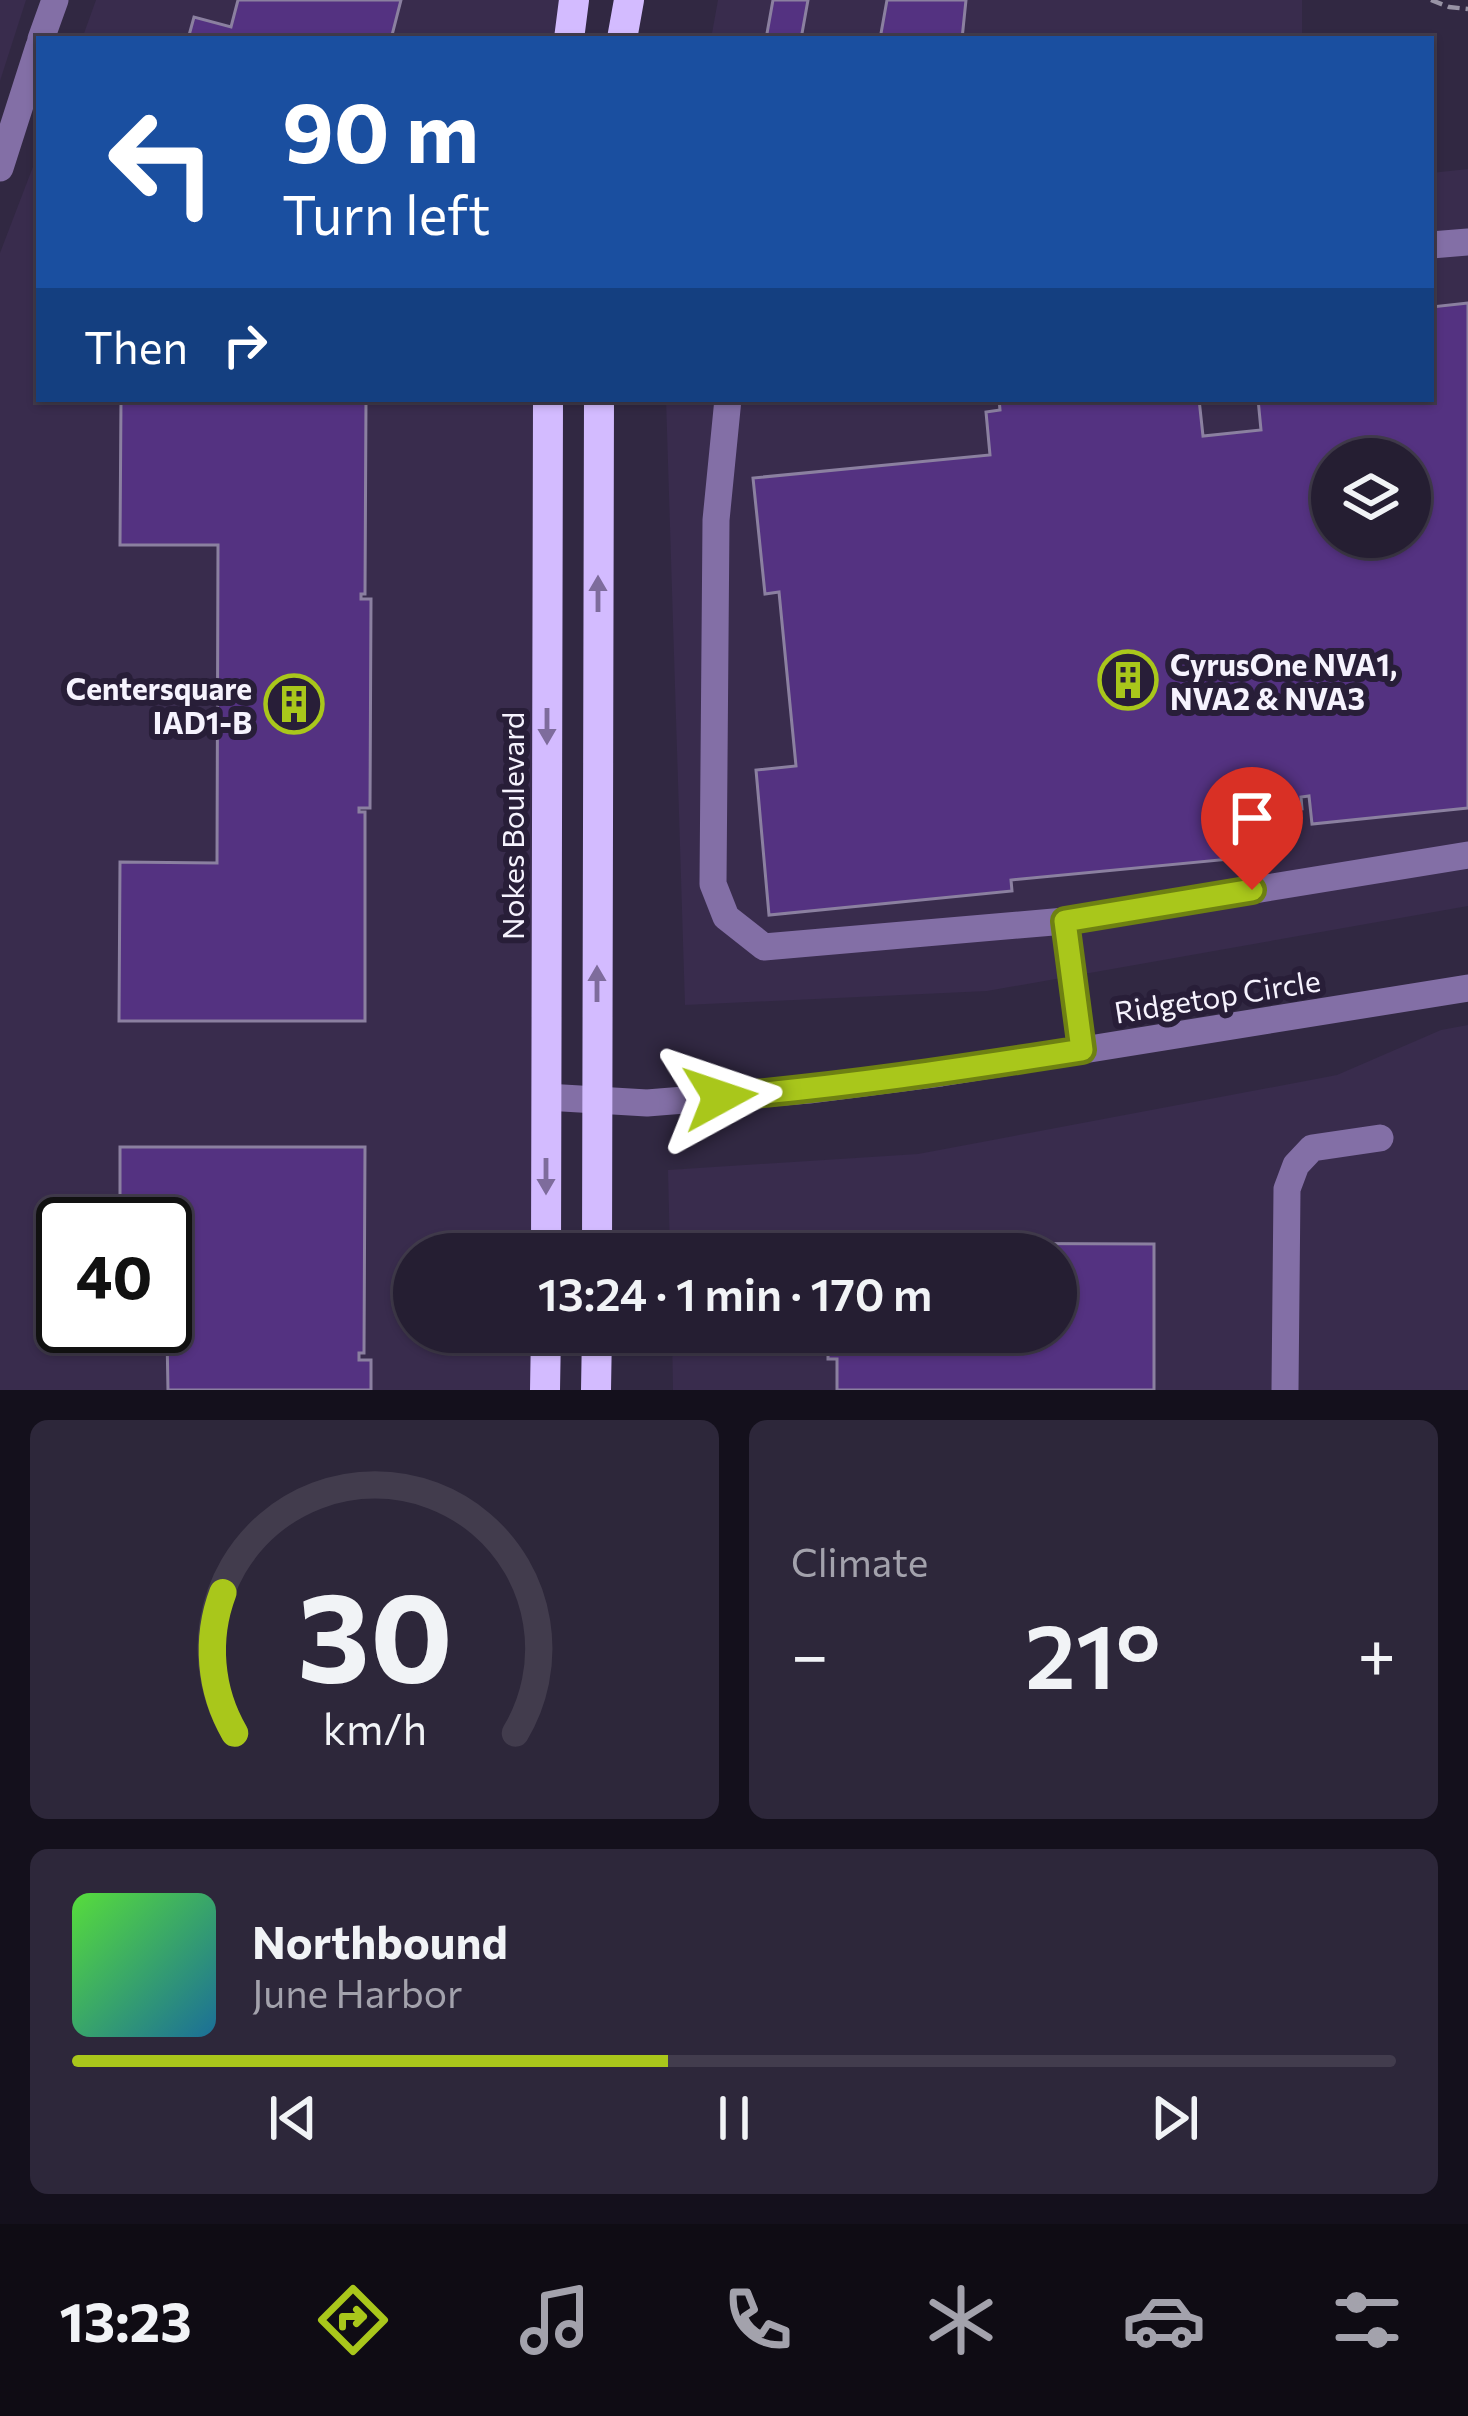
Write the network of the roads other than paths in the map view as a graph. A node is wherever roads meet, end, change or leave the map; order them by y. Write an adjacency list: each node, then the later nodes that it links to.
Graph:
1 (55, 0): 4 (street)
2 (574, 0): 5 (main road)
3 (629, 0): 6 (main road)
4 (42, 36)
5 (569, 36)
6 (623, 36)
7 (36, 55): 8 (street)
8 (0, 168)
9 (1468, 242): 10 (street)
10 (1434, 245)
11 (548, 402): 18 (main road, Nokes Boulevard, one-way to 18)
12 (598, 402): 19 (main road, one-way to 12)
13 (728, 402): 15 (street)
14 (1468, 855): 15 (street)
15 (1065, 921): 17 (street)
16 (1468, 988): 17 (street, Ridgetop Circle)
17 (1082, 1050): 19 (street, Ridgetop Circle)
18 (546, 1097): 19 (street, Ridgetop Circle); 21 (main road, Nokes Boulevard, one-way to 21)
19 (597, 1101): 22 (main road)
20 (1380, 1138): 27 (street)
21 (546, 1233)
22 (597, 1233)
23 (545, 1353): 25 (main road)
24 (596, 1353): 26 (main road)
25 (545, 1390)
26 (596, 1390)
27 (1285, 1390)

